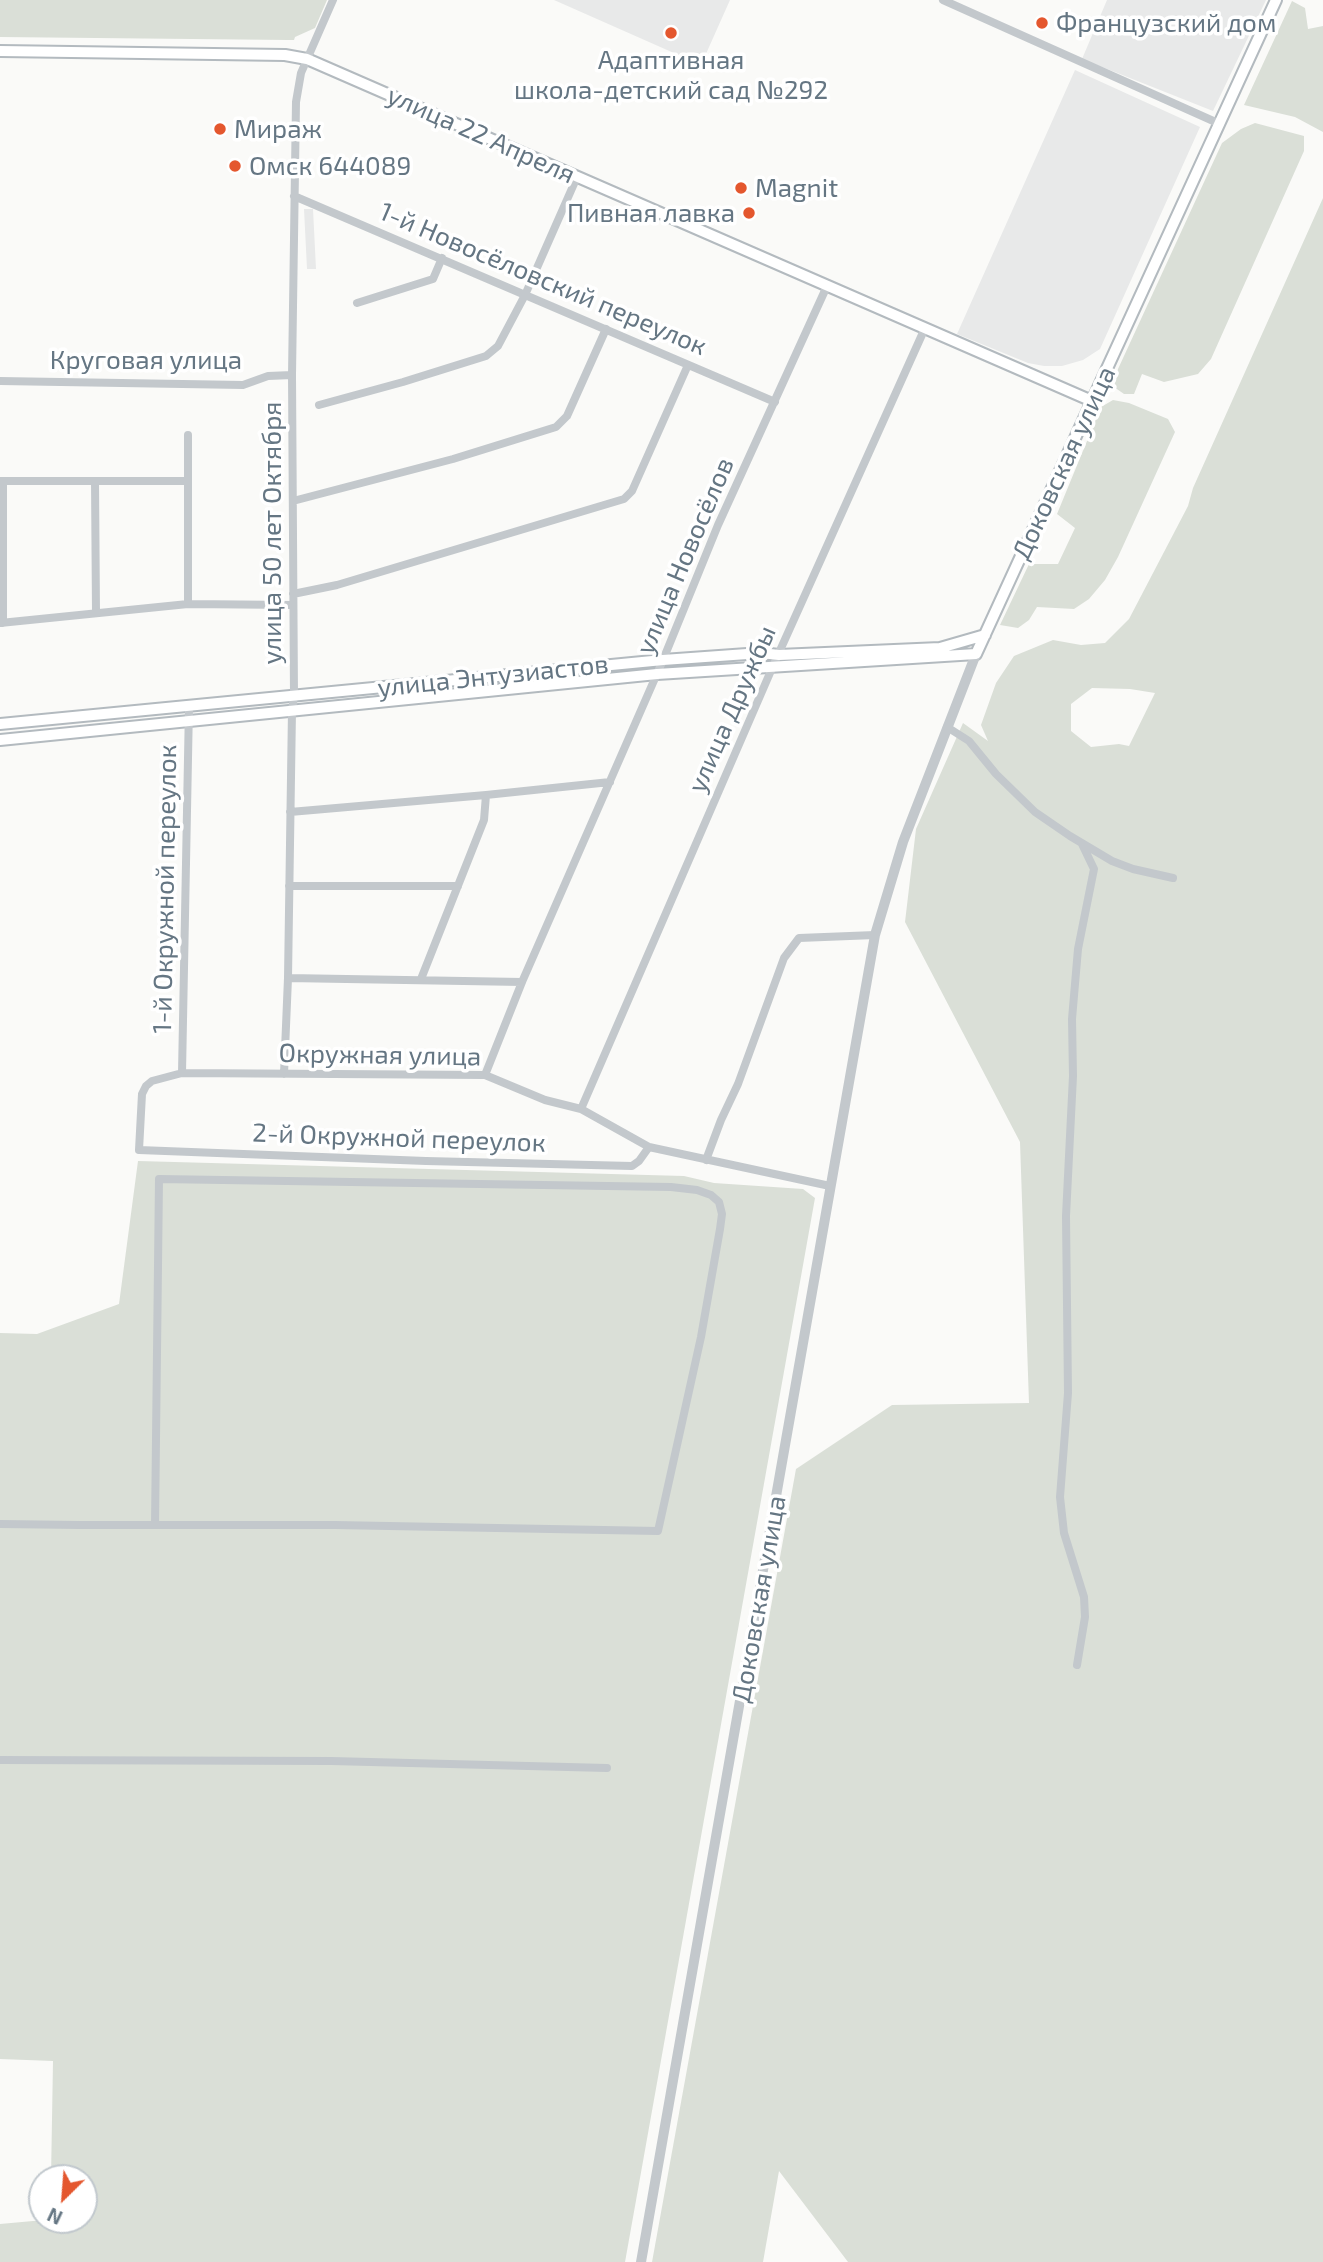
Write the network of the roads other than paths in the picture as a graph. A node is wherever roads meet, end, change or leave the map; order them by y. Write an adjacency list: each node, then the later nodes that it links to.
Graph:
1 (333, 0): 5 (street, улица 50 лет Октября)
2 (943, 0): 6 (street)
3 (1276, 0): 6 (main road, Доковская улица)
4 (0, 51): 5 (main road, улица 22 Апреля)
5 (307, 59): 7 (main road, улица 22 Апреля); 8 (street, улица 50 лет Октября)
6 (1220, 124): 18 (main road, Доковская улица)
7 (577, 177): 10 (main road, улица 22 Апреля); 11 (street)
8 (294, 196): 9 (street, 1-й Новосёловский переулок); 16 (street, улица 50 лет Октября)
9 (442, 258): 11 (street, 1-й Новосёловский переулок); 12 (street)
10 (827, 286): 13 (main road, улица 22 Апреля); 19 (street, улица Новосёлов)
11 (525, 295): 14 (street, 1-й Новосёловский переулок); 20 (street)
12 (357, 303)
13 (925, 328): 18 (main road, улица 22 Апреля); 33 (street, улица Дружбы)
14 (606, 329): 15 (street, 1-й Новосёловский переулок); 25 (street)
15 (688, 365): 19 (street, 1-й Новосёловский переулок); 26 (street)
16 (292, 375): 17 (street, Круговая улица); 25 (street, улица 50 лет Октября)
17 (0, 381)
18 (1092, 401): 31 (main road, Доковская улица)
19 (775, 402): 34 (street, улица Новосёлов)
20 (319, 405)
21 (188, 435): 23 (street)
22 (95, 481): 23 (street); 24 (street); 29 (street)
23 (187, 481): 27 (street)
24 (2, 482): 30 (street)
25 (293, 501): 26 (street, улица 50 лет Октября)
26 (293, 594): 28 (street, улица 50 лет Октября)
27 (188, 604): 28 (street); 29 (street)
28 (293, 605): 37 (street, улица 50 лет Октября)
29 (96, 613): 30 (street)
30 (2, 623)
31 (985, 635): 32 (main road, Доковская улица); 33 (main road, улица Энтузиастов)
32 (976, 654): 35 (main road, улица Энтузиастов); 42 (street, Доковская улица)
33 (779, 655): 34 (main road, улица Энтузиастов); 35 (street, улица Дружбы)
34 (663, 660): 36 (street, улица Новосёлов); 37 (main road, улица Энтузиастов)
35 (773, 666): 36 (main road, улица Энтузиастов); 58 (street, улица Дружбы)
36 (657, 674): 39 (main road, улица Энтузиастов); 44 (street, улица Новосёлов)
37 (295, 695): 38 (main road, улица Энтузиастов); 39 (street, улица 50 лет Октября)
38 (189, 706): 40 (street, 1-й Окружной переулок); 41 (main road, улица Энтузиастов)
39 (292, 709): 40 (main road, улица Энтузиастов); 46 (street, улица 50 лет Октября)
40 (189, 721): 43 (main road, улица Энтузиастов); 55 (street, 1-й Окружной переулок)
41 (0, 724)
42 (947, 727): 47 (street); 51 (street, Доковская улица)
43 (0, 740)
44 (610, 782): 45 (street); 54 (street, улица Новосёлов)
45 (486, 795): 46 (street); 50 (street)
46 (290, 811): 49 (street, улица 50 лет Октября)
47 (1082, 844): 48 (street); 65 (street)
48 (1172, 878)
49 (289, 886): 50 (street); 52 (street, улица 50 лет Октября)
50 (458, 886): 53 (street)
51 (875, 935): 61 (street); 62 (street, Доковская улица)
52 (288, 978): 53 (street); 56 (street, улица 50 лет Октября)
53 (421, 978): 54 (street)
54 (522, 982): 57 (street, улица Новосёлов)
55 (182, 1073): 56 (street, Окружная улица); 60 (street, Окружная улица)
56 (284, 1074): 57 (street, Окружная улица)
57 (485, 1076): 58 (street, Окружная улица)
58 (581, 1109): 59 (street, Окружная улица)
59 (649, 1147): 60 (street, 2-й Окружной переулок); 61 (street, Окружная улица)
60 (139, 1150)
61 (706, 1160): 62 (street, Окружная улица)
62 (830, 1185): 68 (street, Доковская улица)
63 (0, 1524): 64 (street)
64 (155, 1525): 64 (street)
65 (1077, 1665)
66 (0, 1760): 67 (street)
67 (607, 1768)
68 (641, 2262)

